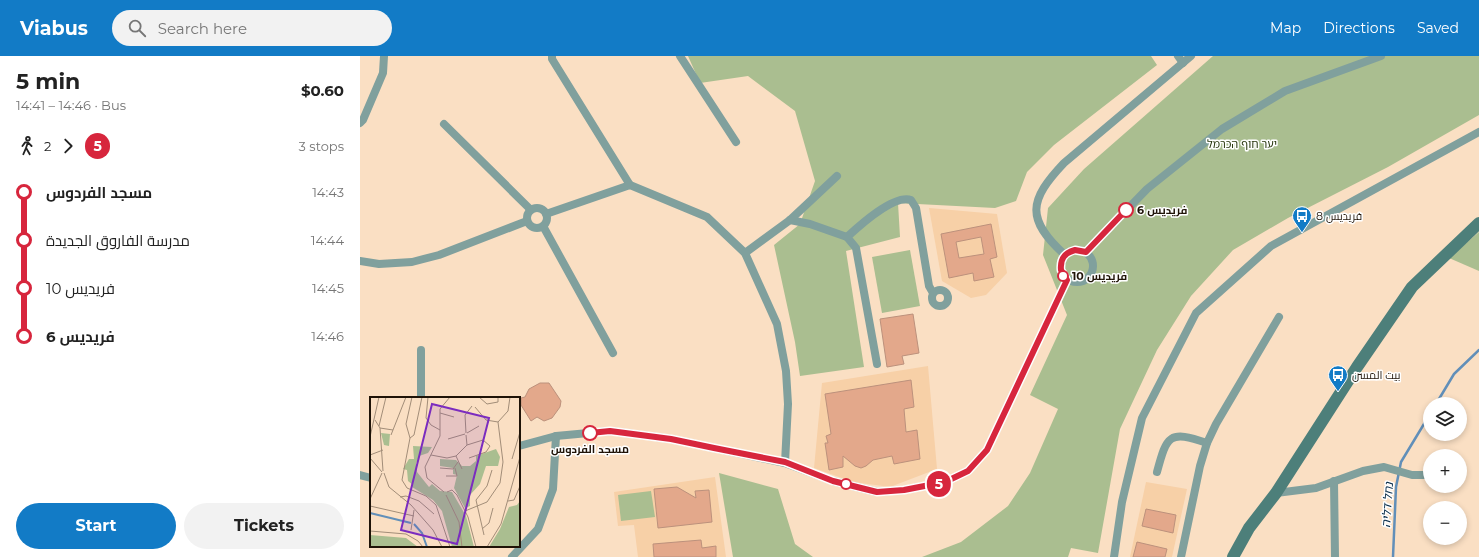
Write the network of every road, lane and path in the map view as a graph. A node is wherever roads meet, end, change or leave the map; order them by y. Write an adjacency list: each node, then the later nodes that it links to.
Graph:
1 (384, 56): 7 (street)
2 (552, 56): 12 (street)
3 (680, 56): 10 (street)
4 (1191, 56): 6 (street)
5 (1381, 56): 20 (street)
6 (1180, 59): 22 (street)
7 (360, 124)
8 (444, 124): 13 (street)
9 (1479, 132): 42 (street)
10 (736, 142)
11 (837, 176): 15 (street)
12 (630, 185): 14 (street); 21 (street)
13 (531, 210): 14 (street); 16 (street)
14 (546, 214): 18 (street)
15 (790, 220): 19 (street); 21 (street)
16 (527, 221): 18 (street); 23 (street)
17 (1479, 223): 40 (street)
18 (543, 226): 28 (street)
19 (847, 237): 25 (street); 29 (street)
20 (1086, 252): 22 (street); 24 (street)
21 (745, 254): 34 (street)
22 (1065, 254): 24 (street)
23 (360, 261)
24 (1067, 280): 34 (street)
25 (932, 293)
26 (1279, 317): 32 (street)
27 (421, 350): 30 (street)
28 (613, 353)
29 (877, 364)
30 (421, 397)
31 (556, 436): 33 (street); 34 (street); 41 (street)
32 (1207, 443): 35 (street); 43 (street)
33 (520, 446)
34 (785, 462)
35 (1158, 472)
36 (360, 475): 38 (street)
37 (1423, 475): 39 (street)
38 (370, 478)
39 (1334, 481): 40 (street); 45 (street)
40 (1276, 493): 44 (street)
41 (512, 557)
42 (1114, 557)
43 (1181, 557)
44 (1233, 557)
45 (1335, 557)

